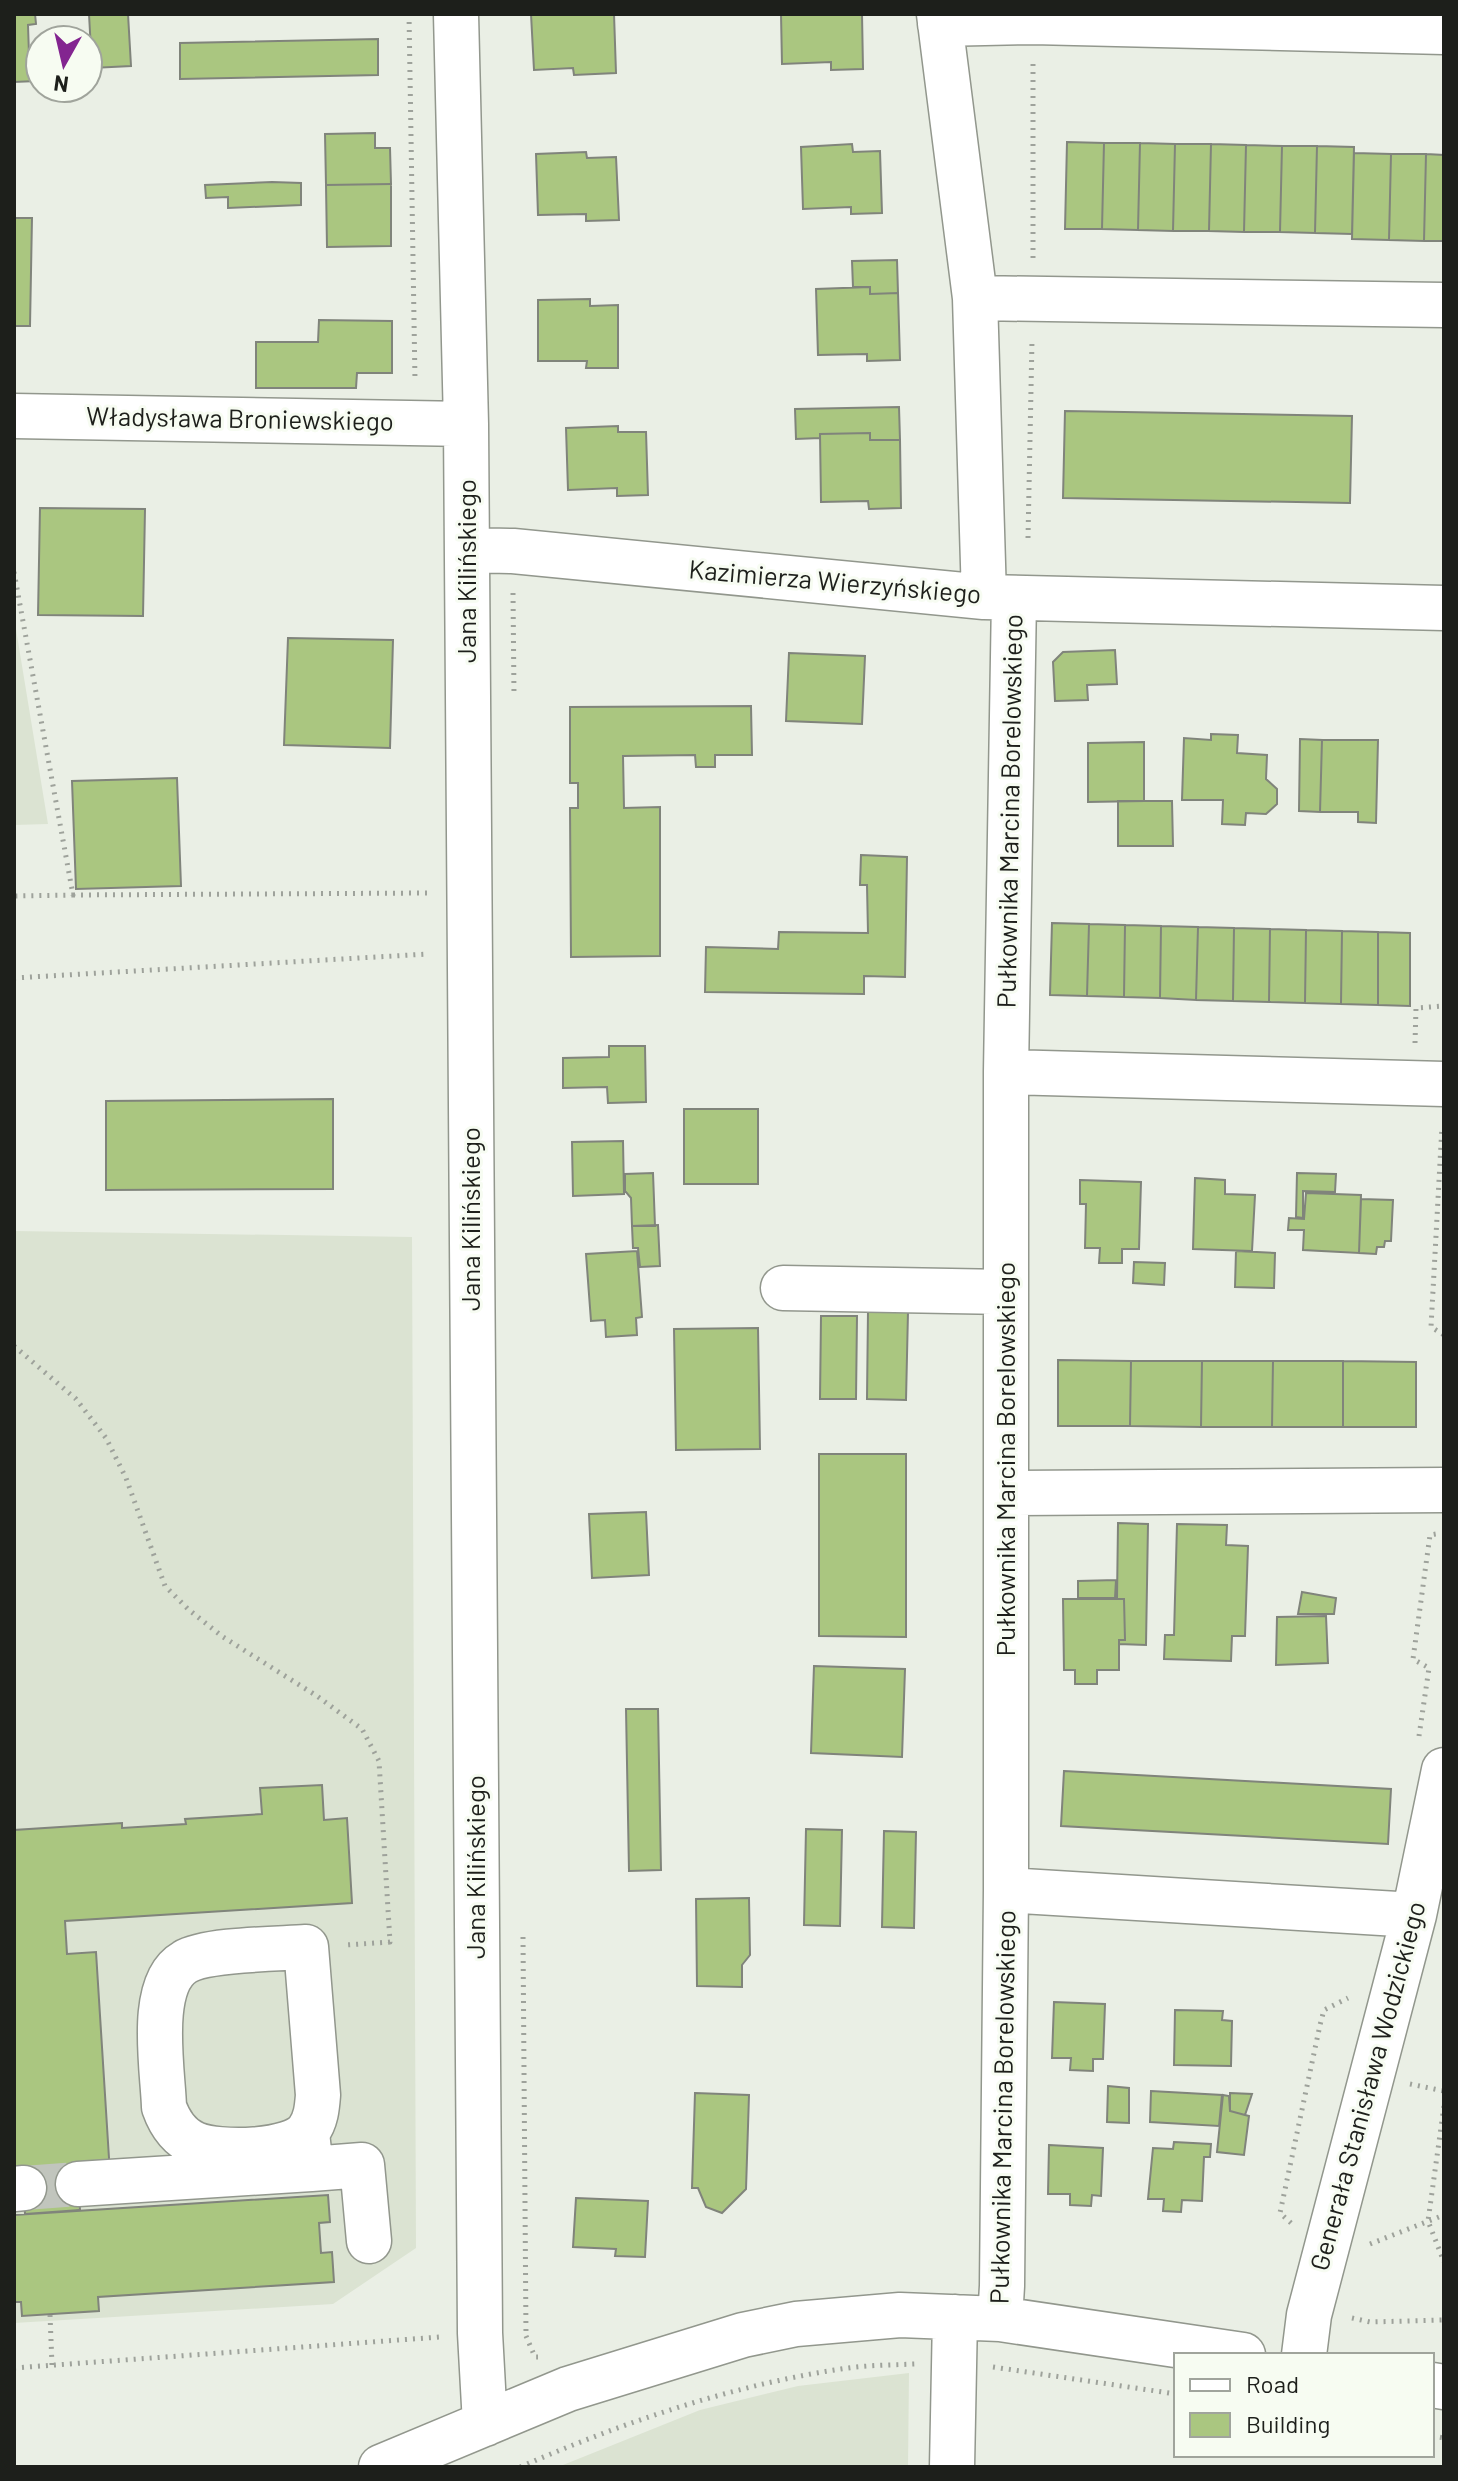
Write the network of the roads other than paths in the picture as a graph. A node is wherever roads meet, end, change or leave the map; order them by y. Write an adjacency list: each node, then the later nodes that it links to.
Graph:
1 (456, 14): 7 (street, Jana Kilińskiego)
2 (940, 19): 3 (street); 4 (street, Pułkownika Marcina Borelowskiego)
3 (1444, 32)
4 (975, 298): 5 (street); 9 (street, Pułkownika Marcina Borelowskiego)
5 (1444, 305)
6 (14, 416): 7 (street, Władysława Broniewskiego)
7 (466, 424): 8 (street, Jana Kilińskiego)
8 (467, 550): 9 (street, Kazimierza Wierzyńskiego); 28 (street, Jana Kilińskiego)
9 (999, 597): 10 (street, Kazimierza Wierzyńskiego); 11 (street, Pułkownika Marcina Borelowskiego)
10 (1444, 608)
11 (1006, 1072): 12 (street); 14 (street, Pułkownika Marcina Borelowskiego)
12 (1444, 1084)
13 (783, 1288): 14 (street)
14 (1006, 1292): 16 (street, Pułkownika Marcina Borelowskiego)
15 (1444, 1490): 16 (street)
16 (1006, 1493): 19 (street, Pułkownika Marcina Borelowskiego)
17 (1431, 1757): 18 (street, Generała Stanisława Wodzickiego)
18 (1436, 1861): 20 (street, Generała Stanisława Wodzickiego)
19 (1006, 1890): 20 (street); 25 (street, Pułkownika Marcina Borelowskiego)
20 (1414, 1915): 27 (street, Generała Stanisława Wodzickiego)
21 (309, 2151): 21 (street); 22 (street); 23 (street)
22 (78, 2184)
23 (369, 2241)
24 (955, 2317): 25 (street); 28 (street); 30 (street)
25 (1000, 2319): 26 (street)
26 (1230, 2353)
27 (1304, 2353)
28 (485, 2424): 29 (street)
29 (381, 2467)
30 (952, 2467)

